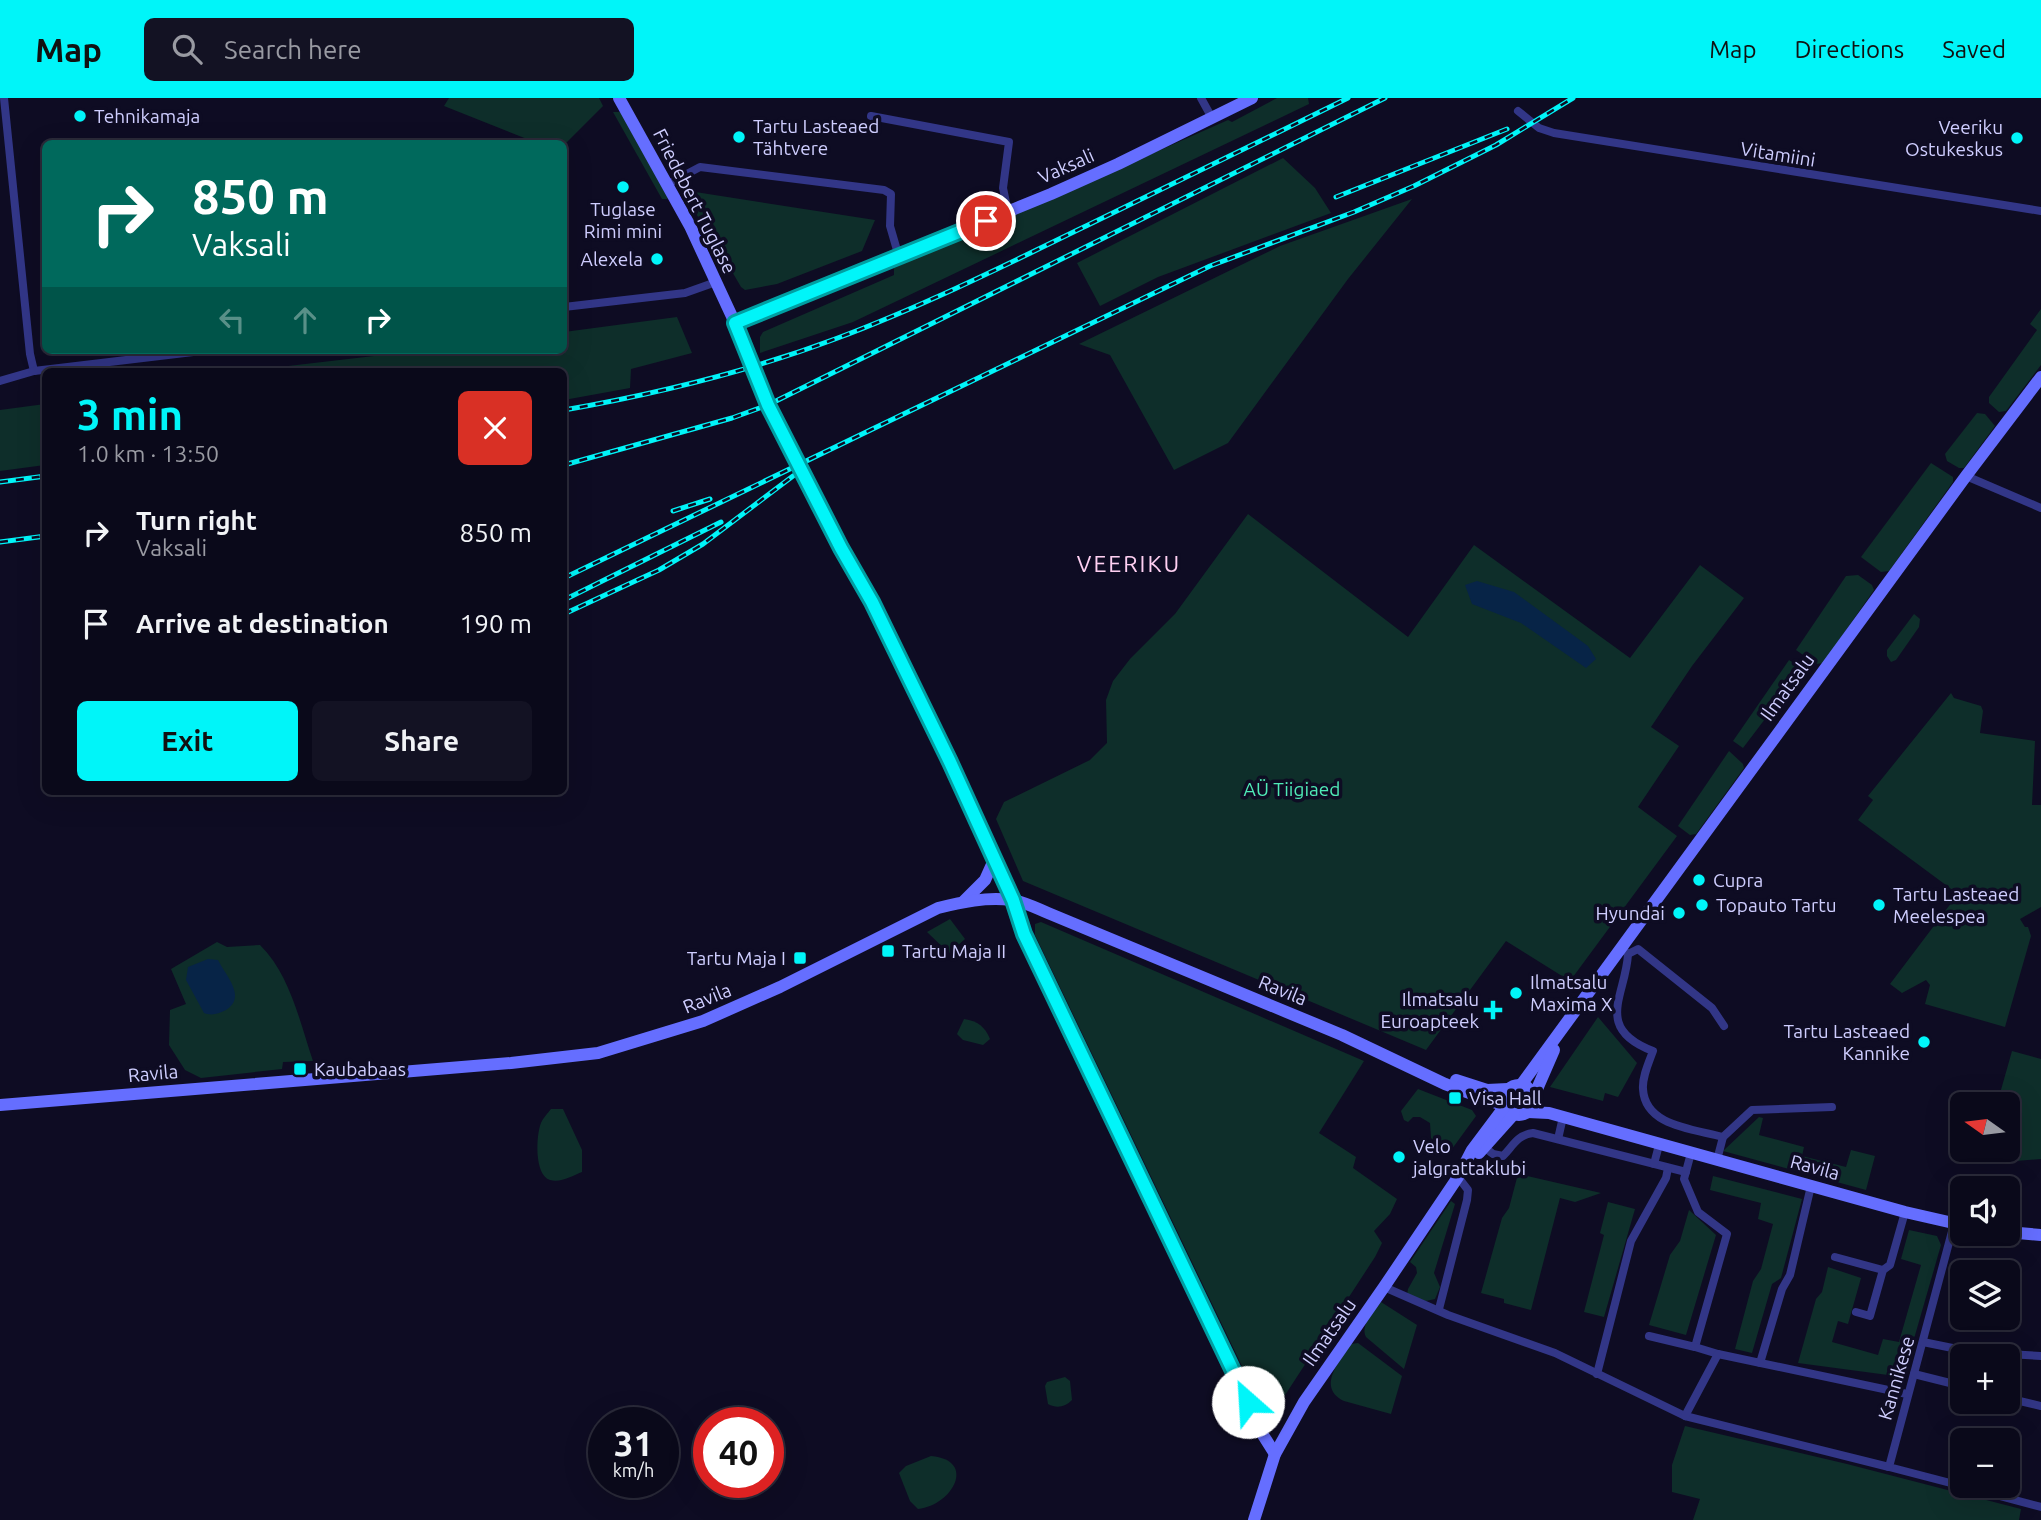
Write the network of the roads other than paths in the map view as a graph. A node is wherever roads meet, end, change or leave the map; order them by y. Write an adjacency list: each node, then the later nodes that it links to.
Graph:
1 (4, 98): 18 (street)
2 (619, 98): 8 (street, Friedebert Tuglase)
3 (1201, 98): 7 (street)
4 (1246, 99): 7 (street, Vaksali)
5 (1518, 111): 9 (street, Vitamiini)
6 (871, 116): 10 (street)
7 (1212, 118): 10 (street, Vaksali)
8 (668, 184): 11 (street); 12 (street, Friedebert Tuglase)
9 (2041, 211)
10 (1008, 212): 11 (street, Vaksali)
11 (899, 257): 14 (street, Vaksali)
12 (716, 282): 13 (street); 14 (street, Friedebert Tuglase)
13 (567, 307)
14 (735, 323): 23 (street, Friedebert Tuglase)
15 (176, 354): 16 (street)
16 (59, 368)
17 (42, 370): 18 (street)
18 (34, 371): 20 (street)
19 (2041, 377): 21 (street, Ilmatsalu)
20 (0, 381)
21 (1966, 476): 22 (street); 26 (street, Ilmatsalu)
22 (2041, 508)
23 (994, 860): 24 (street, Friedebert Tuglase); 25 (street)
24 (1013, 900): 25 (street, Ravila); 29 (street, Ravila); 71 (street, Friedebert Tuglase)
25 (964, 901): 33 (street, Ravila)
26 (1625, 951): 27 (street, Ilmatsalu); 28 (street); 37 (street)
27 (1568, 1021): 30 (street, Ilmatsalu); 32 (street, Ilmatsalu)
28 (1724, 1026)
29 (1380, 1052): 31 (street, Ravila); 35 (street, Ravila)
30 (1521, 1085): 31 (street); 32 (street)
31 (1508, 1089): 35 (street)
32 (1532, 1103): 35 (street, Ravila); 36 (street, Ravila)
33 (0, 1105)
34 (1832, 1107): 37 (street)
35 (1509, 1110): 40 (street, Ilmatsalu); 46 (street, Ilmatsalu)
36 (1563, 1117): 38 (street); 39 (street, Ravila)
37 (1723, 1137): 42 (street)
38 (1558, 1139): 40 (street); 43 (street)
39 (1659, 1145): 41 (street, Ravila); 43 (street)
40 (1484, 1147): 46 (street, Ilmatsalu)
41 (1691, 1153): 42 (street, Ravila); 45 (street)
42 (1717, 1160): 47 (street, Ravila)
43 (1654, 1164): 44 (street)
44 (1668, 1168): 45 (street); 64 (street)
45 (1686, 1172): 60 (street)
46 (1458, 1177): 55 (street, Ilmatsalu); 56 (street)
47 (1811, 1186): 48 (street, Ravila); 63 (street)
48 (1905, 1212): 49 (street, Ravila); 54 (street)
49 (1950, 1222)
50 (2020, 1234): 51 (street)
51 (2041, 1235)
52 (1951, 1246): 59 (street, Kannikese)
53 (1835, 1257): 54 (street)
54 (1883, 1270): 57 (street)
55 (1384, 1287): 56 (street); 71 (street, Ilmatsalu)
56 (1439, 1309): 64 (street)
57 (1856, 1312)
58 (1649, 1336): 60 (street)
59 (1923, 1342): 62 (street); 65 (street, Kannikese)
60 (1695, 1347): 61 (street)
61 (1717, 1354): 63 (street); 70 (street)
62 (2041, 1356)
63 (1759, 1363): 67 (street)
64 (1597, 1374): 70 (street)
65 (1914, 1374): 66 (street); 67 (street, Kannikese)
66 (1950, 1384)
67 (1907, 1394): 72 (street, Kannikese)
68 (2020, 1401): 69 (street)
69 (2041, 1406)
70 (1685, 1416): 72 (street)
71 (1275, 1454): 76 (street, Ilmatsalu)
72 (1889, 1467): 73 (street)
73 (1950, 1483)
74 (2007, 1498): 75 (street)
75 (2041, 1507)
76 (1254, 1520)

